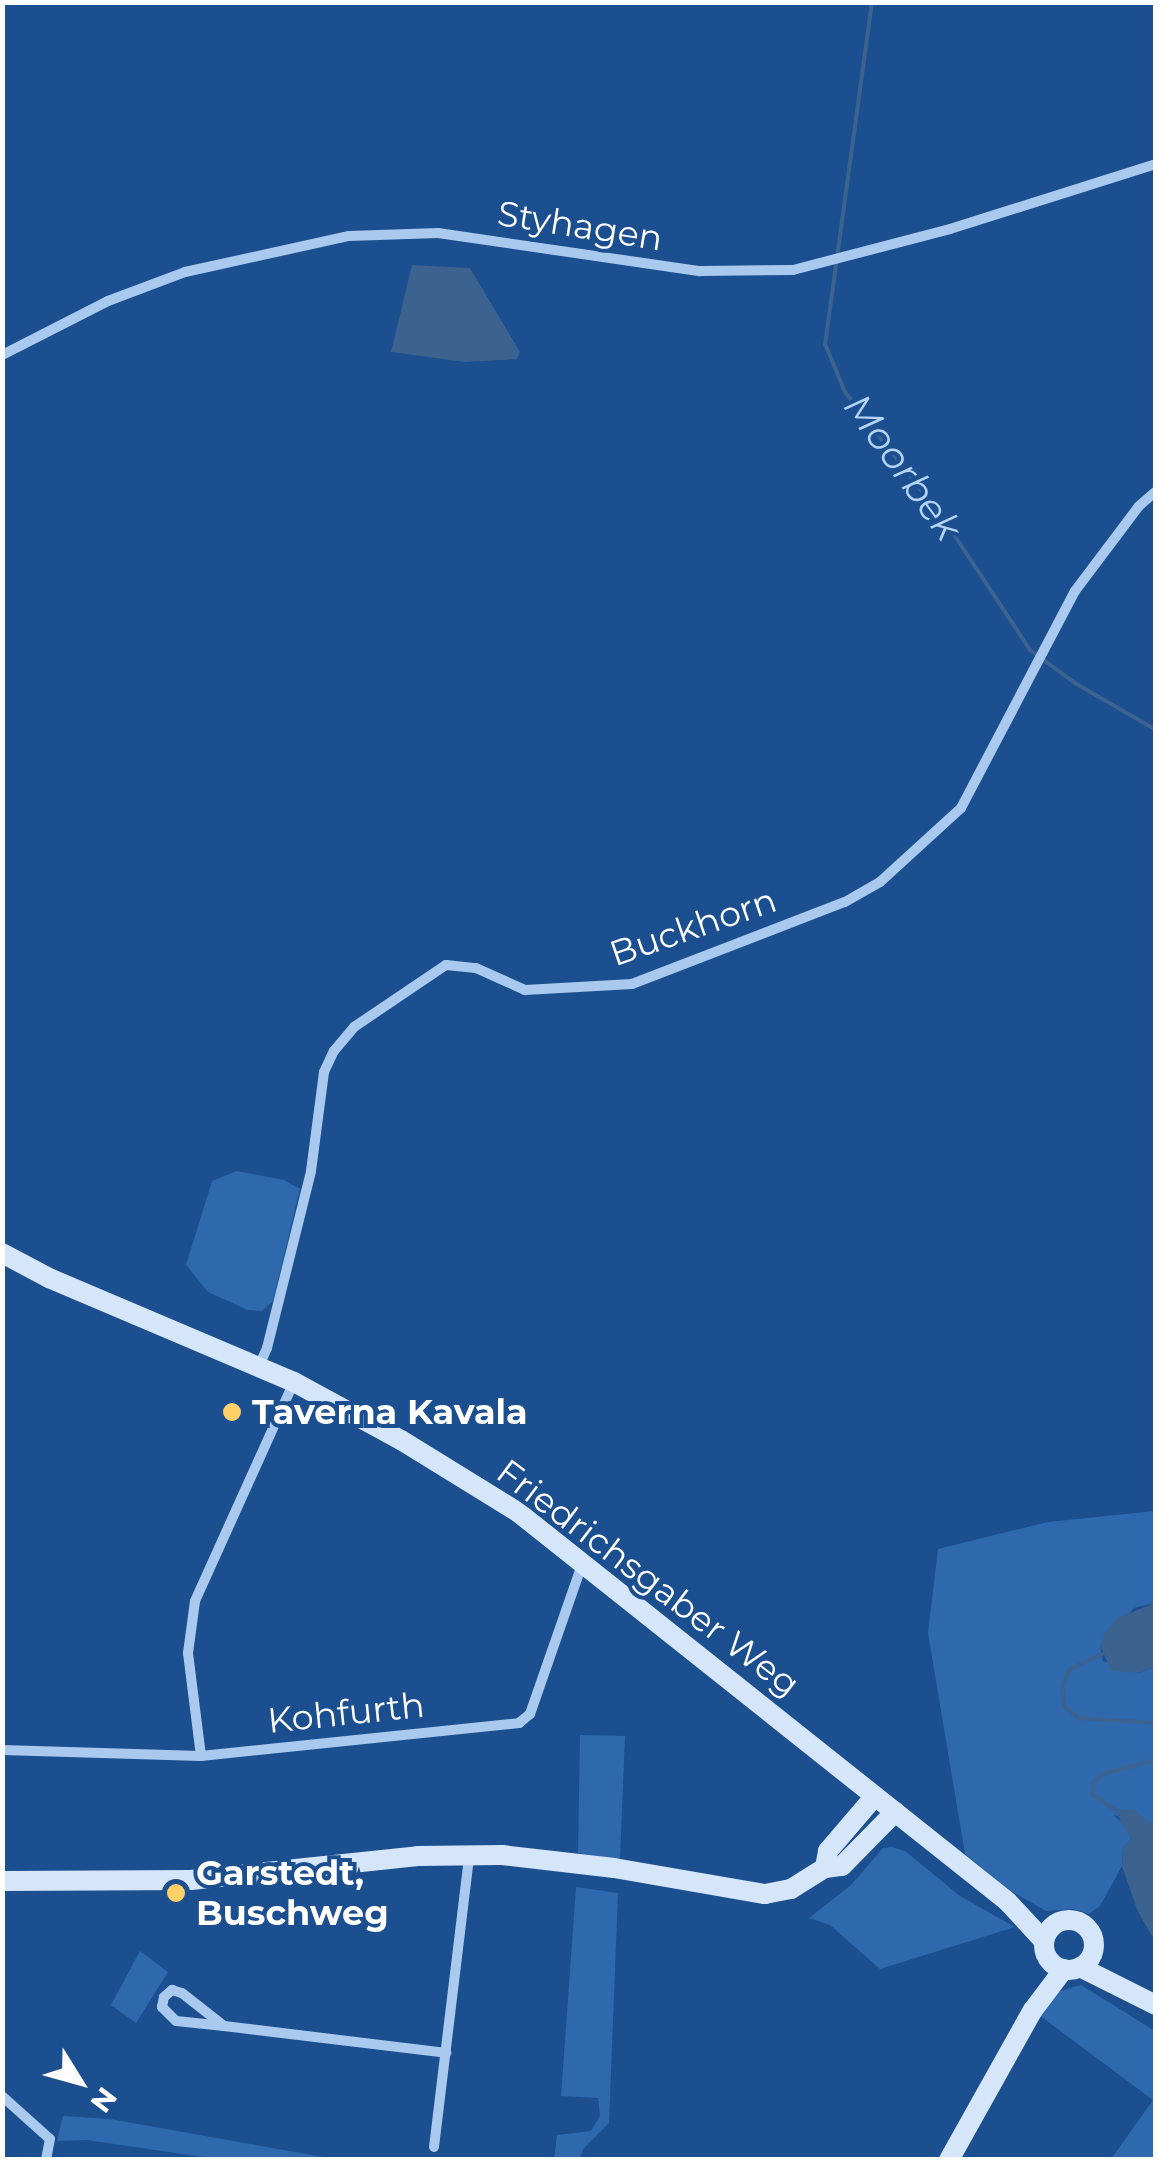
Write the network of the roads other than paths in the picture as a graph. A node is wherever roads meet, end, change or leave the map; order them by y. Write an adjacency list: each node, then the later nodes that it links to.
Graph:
1 (1156, 164): 2 (street, Styhagen)
2 (2, 355)
3 (1156, 491): 5 (street, Buckhorn)
4 (2, 1253): 5 (main road, Friedrichsgaber Weg)
5 (258, 1367): 6 (main road, Friedrichsgaber Weg)
6 (294, 1382): 7 (main road, Friedrichsgaber Weg); 9 (street)
7 (584, 1561): 9 (street, Kohfurth); 10 (main road, Friedrichsgaber Weg)
8 (2, 1750): 9 (street, Kohfurth)
9 (201, 1756)
10 (876, 1796): 11 (main road, Friedrichsgaber Weg); 13 (main road)
11 (894, 1812): 13 (main road); 15 (main road, Friedrichsgaber Weg)
12 (469, 1855): 13 (main road); 14 (main road); 20 (street)
13 (825, 1868)
14 (2, 1880)
15 (1007, 1901): 16 (main road, Friedrichsgaber Weg); 17 (main road, Friedrichsgaber Weg)
16 (1058, 1922): 17 (main road); 17 (main road, Friedrichsgaber Weg)
17 (1066, 1958): 18 (main road); 24 (main road)
18 (1156, 2005)
19 (224, 2026): 19 (street); 20 (street)
20 (446, 2054): 22 (street)
21 (2, 2096): 23 (street)
22 (434, 2147)
23 (46, 2160)
24 (949, 2160)

